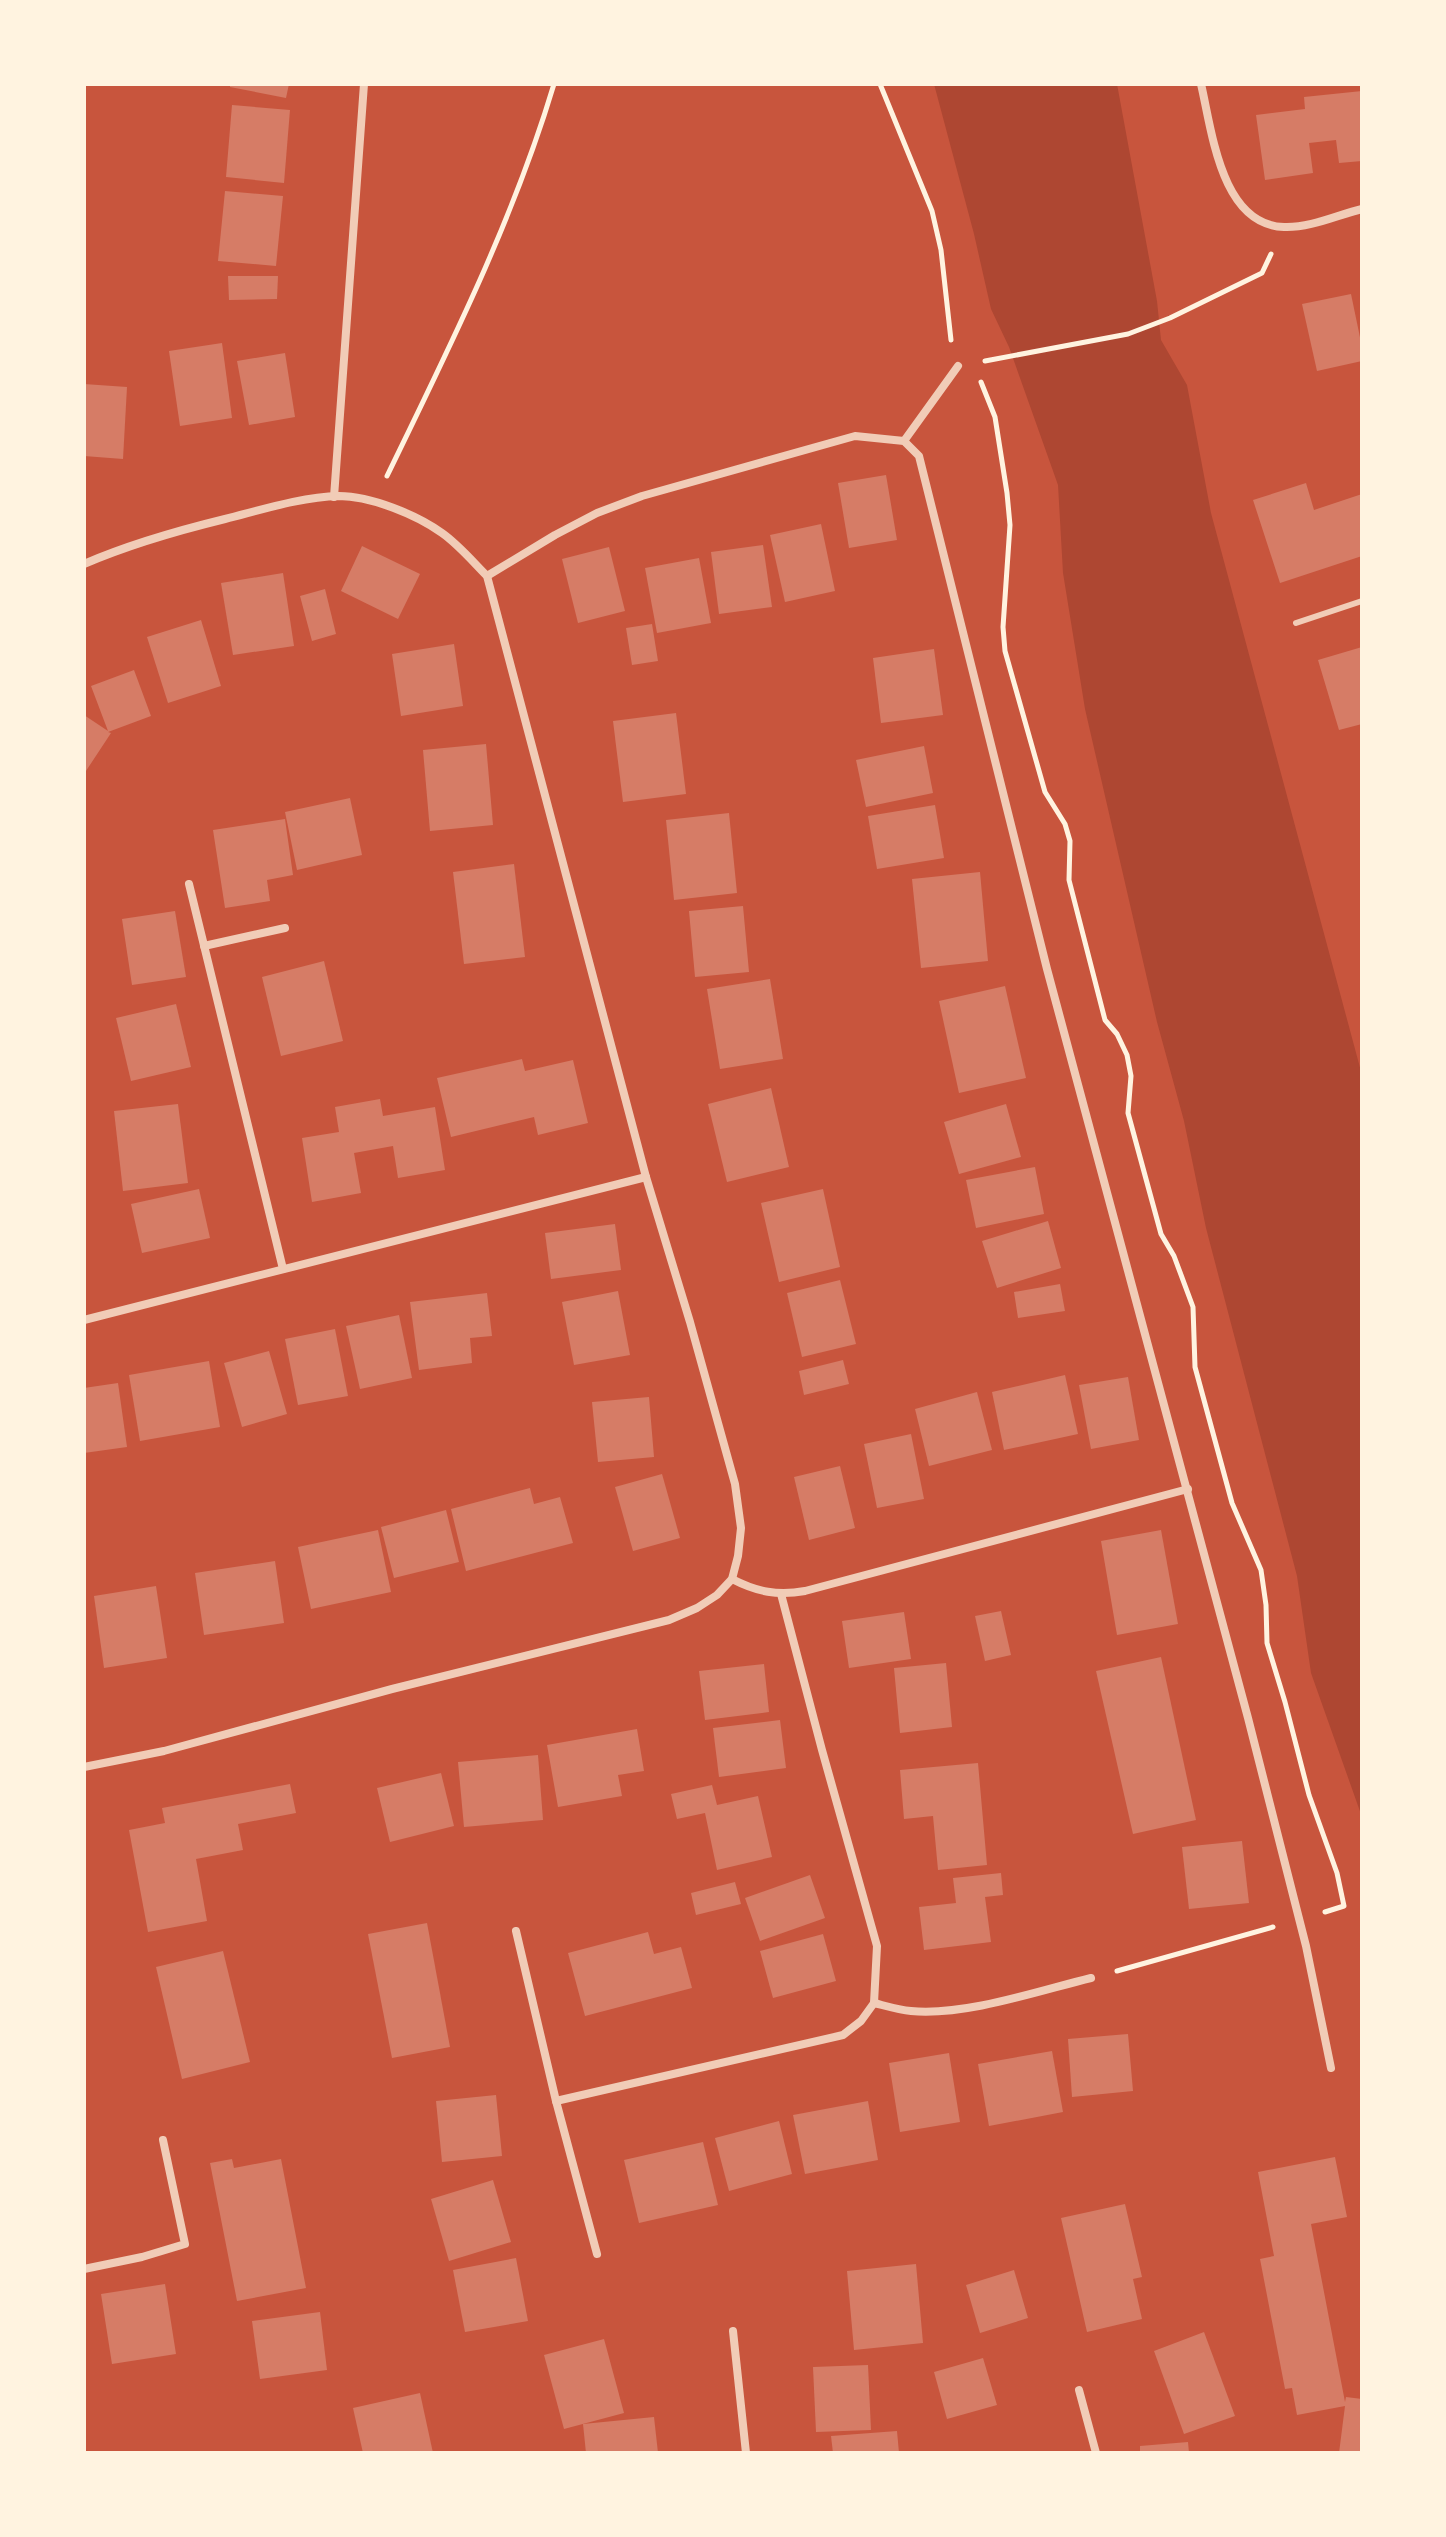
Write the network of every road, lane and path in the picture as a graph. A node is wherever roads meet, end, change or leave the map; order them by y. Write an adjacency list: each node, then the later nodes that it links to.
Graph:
1 (364, 84): 9 (street)
2 (554, 84): 10 (path)
3 (880, 84): 7 (path)
4 (1201, 84): 6 (street)
5 (1362, 209): 6 (street)
6 (1282, 228): 7 (path)
7 (958, 366): 8 (street)
8 (904, 441): 12 (street); 21 (street)
9 (334, 497): 10 (street); 11 (street)
10 (374, 502): 12 (street)
11 (84, 564)
12 (487, 576): 18 (street)
13 (1362, 601): 14 (lane)
14 (1296, 623)
15 (189, 884): 17 (street)
16 (285, 928): 17 (street)
17 (204, 946): 19 (street)
18 (646, 1177): 19 (street); 22 (street)
19 (283, 1269): 20 (street)
20 (84, 1320)
21 (1188, 1489): 23 (street); 28 (street)
22 (732, 1579): 23 (street); 24 (street)
23 (781, 1594): 27 (street)
24 (84, 1767)
25 (516, 1931): 29 (street)
26 (1091, 1978): 27 (street)
27 (874, 2003): 29 (street)
28 (1331, 2068)
29 (556, 2101): 31 (street)
30 (163, 2140): 32 (street)
31 (597, 2254)
32 (84, 2269)
33 (733, 2331): 35 (street)
34 (1079, 2390): 36 (street)
35 (746, 2453)
36 (1096, 2453)

